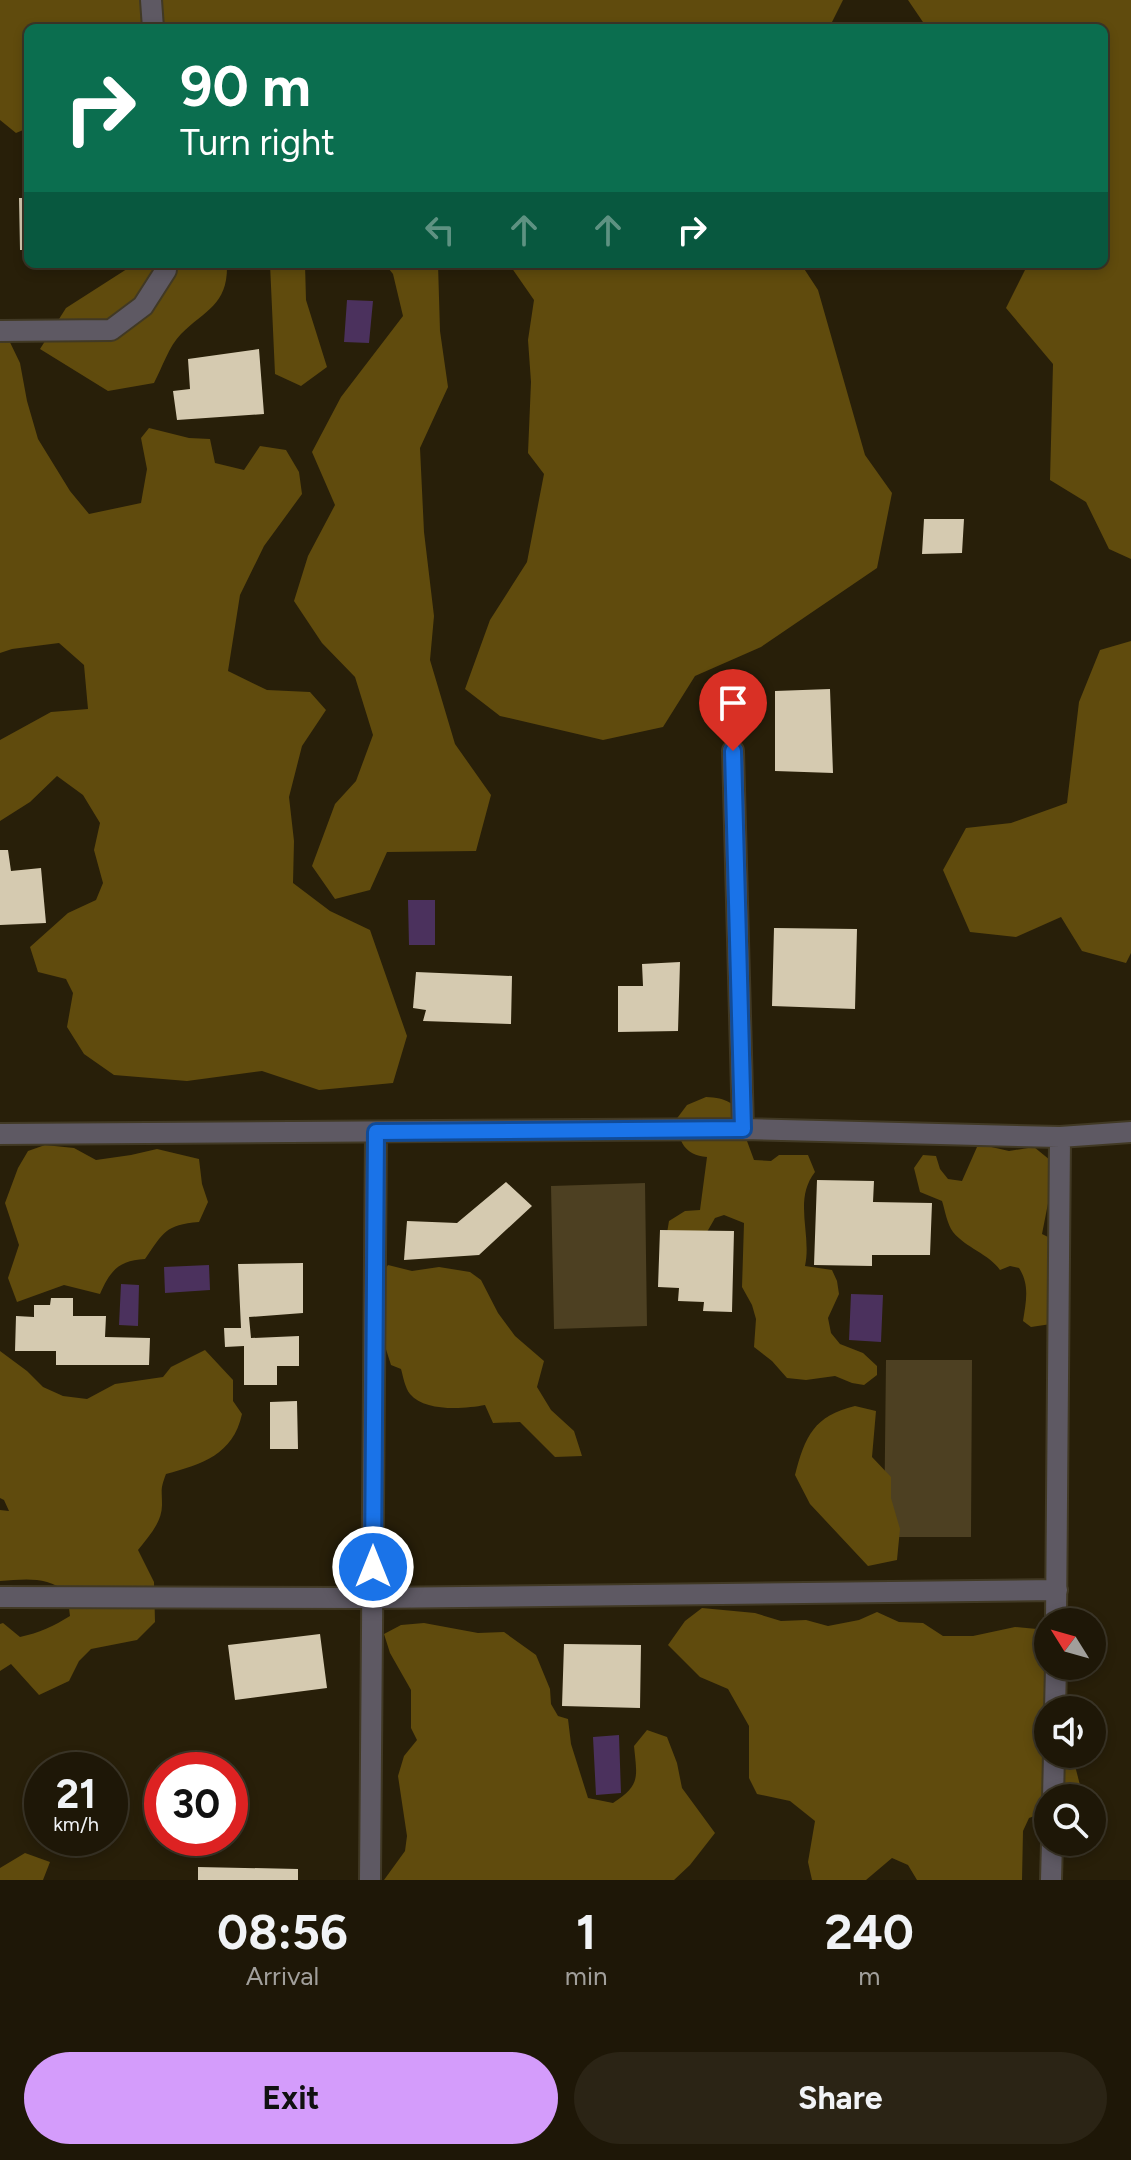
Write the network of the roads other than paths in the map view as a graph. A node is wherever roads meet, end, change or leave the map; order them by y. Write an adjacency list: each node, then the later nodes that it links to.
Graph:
1 (151, 0): 2 (street)
2 (153, 24)
3 (166, 268): 4 (street)
4 (0, 331)
5 (733, 751): 6 (street)
6 (743, 1129): 7 (street); 10 (street)
7 (376, 1132): 9 (street); 13 (street)
8 (1131, 1132): 10 (street)
9 (0, 1134)
10 (1060, 1137): 11 (street)
11 (1057, 1590): 13 (street); 14 (street)
12 (0, 1597): 13 (street)
13 (373, 1598): 16 (street)
14 (1056, 1608)
15 (1052, 1856): 17 (street)
16 (370, 1880)
17 (1051, 1880)

